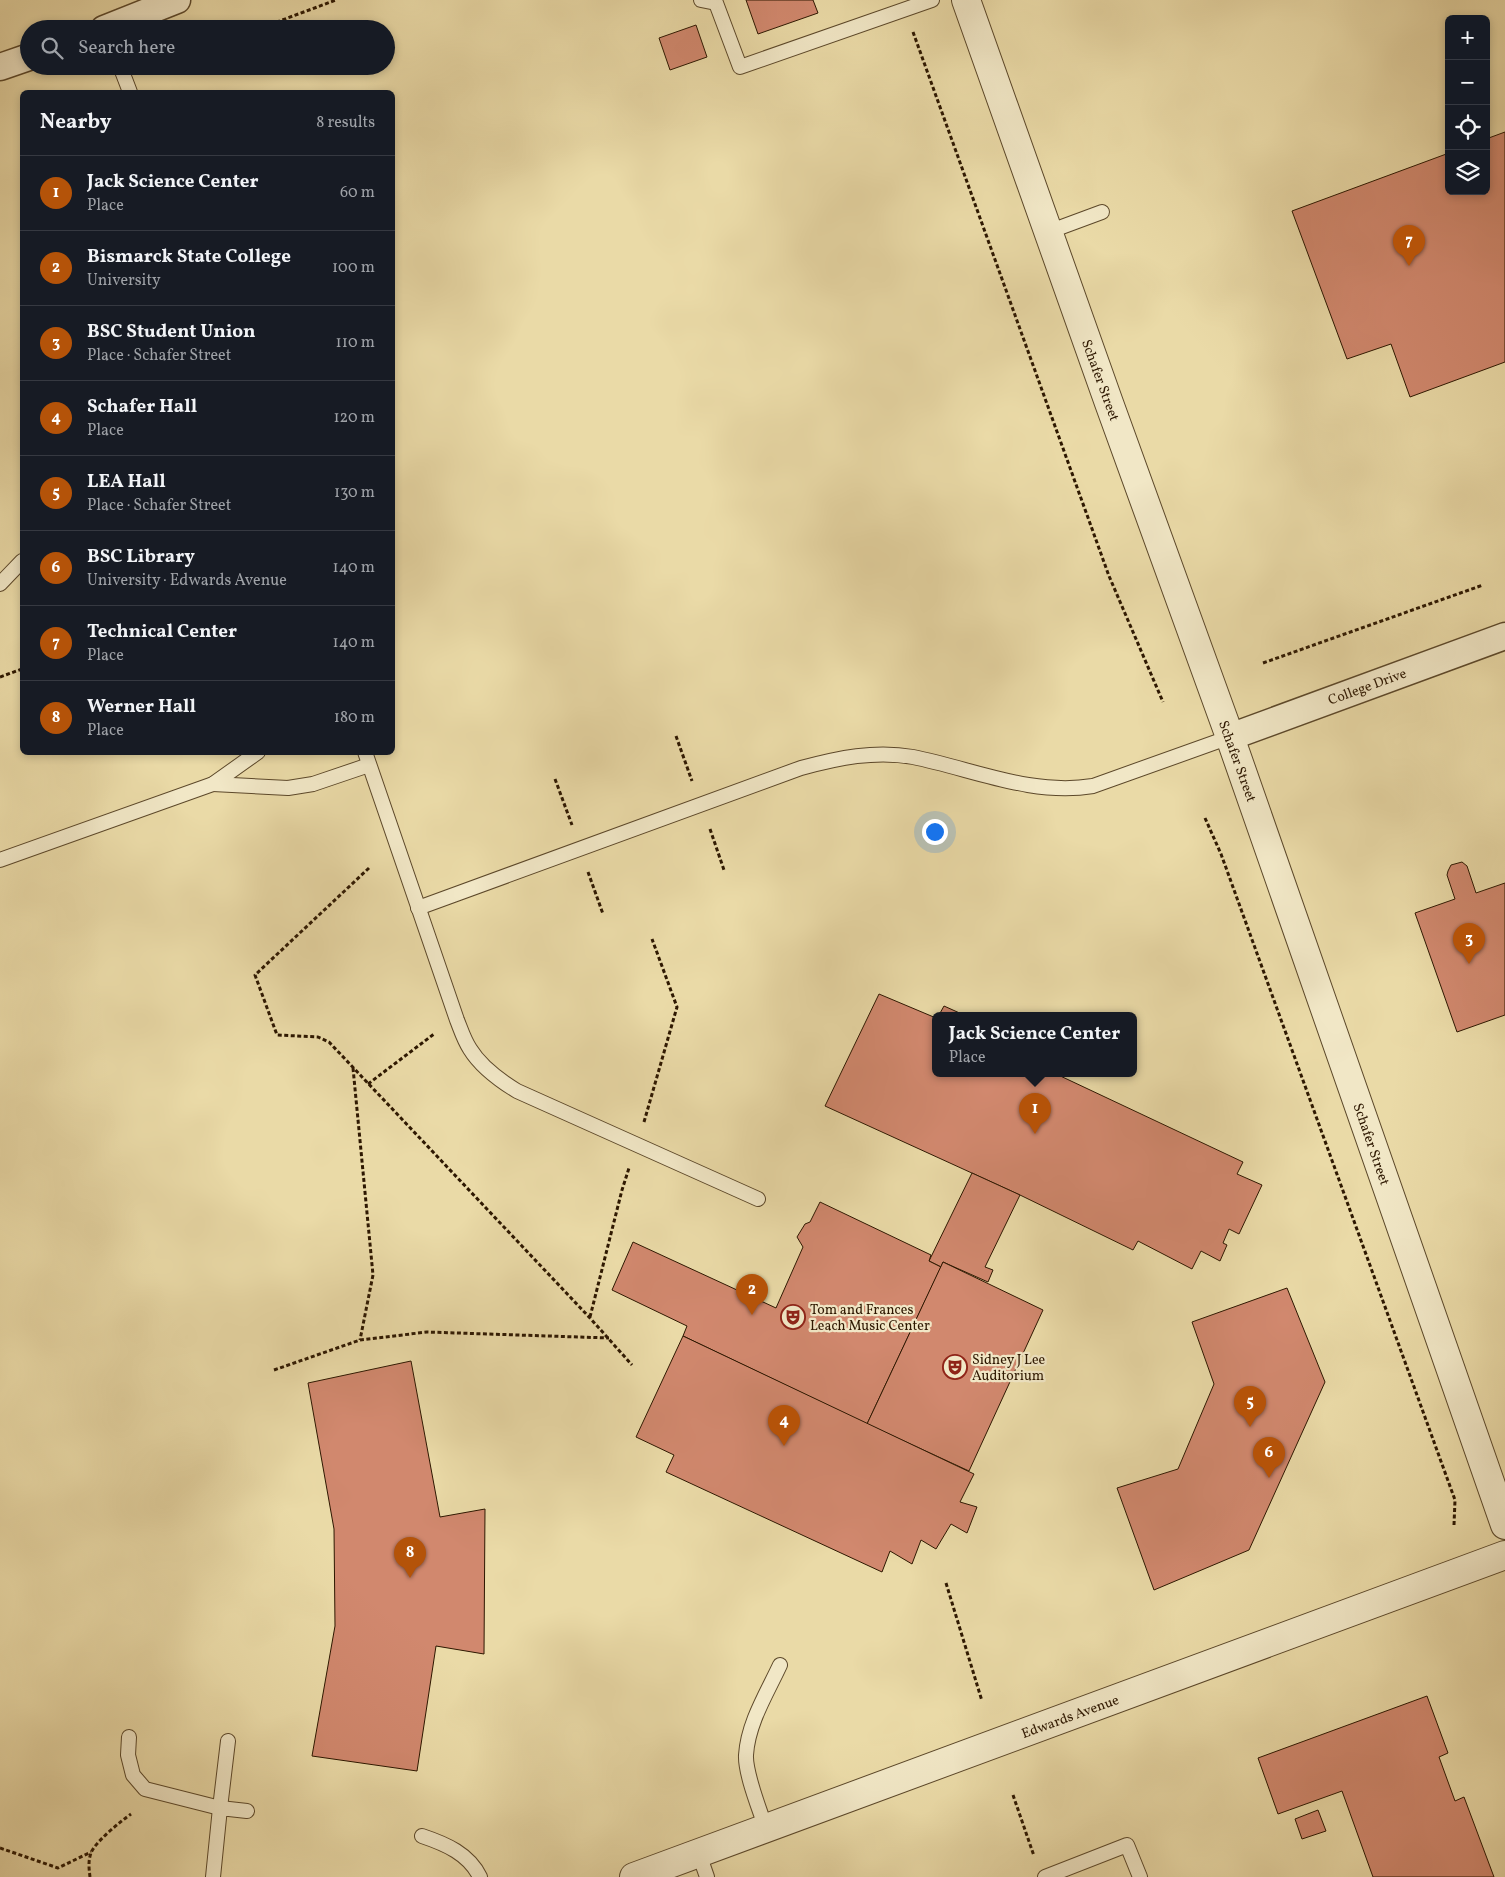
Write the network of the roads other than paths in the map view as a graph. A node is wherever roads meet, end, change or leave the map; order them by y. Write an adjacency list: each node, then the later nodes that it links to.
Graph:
1 (177, 0): 5 (street)
2 (701, 0): 3 (lane)
3 (932, 0)
4 (966, 0): 11 (street, Schafer Street)
5 (127, 20)
6 (20, 60): 7 (street)
7 (0, 68)
8 (123, 75): 9 (lane)
9 (129, 90)
10 (1102, 212): 11 (lane)
11 (1048, 232): 15 (street, Schafer Street)
12 (20, 563): 13 (lane)
13 (0, 584)
14 (1505, 636): 15 (street, College Drive)
15 (1230, 737): 20 (lane); 22 (street, Schafer Street)
16 (254, 755): 18 (lane)
17 (367, 759): 18 (lane); 20 (lane)
18 (213, 784): 19 (lane)
19 (0, 860)
20 (418, 908): 21 (lane)
21 (758, 1199)
22 (1505, 1524)
23 (1505, 1554): 29 (street, Edwards Avenue)
24 (780, 1664): 29 (lane)
25 (129, 1737): 27 (lane)
26 (228, 1741): 27 (lane)
27 (220, 1808): 28 (lane); 32 (lane)
28 (247, 1811)
29 (766, 1829): 31 (street, Edwards Avenue)
30 (422, 1836): 33 (lane)
31 (703, 1865): 34 (street, Edwards Avenue)
32 (213, 1877)
33 (480, 1877)
34 (634, 1877)
35 (1045, 1877): 36 (lane)
36 (1140, 1877)

